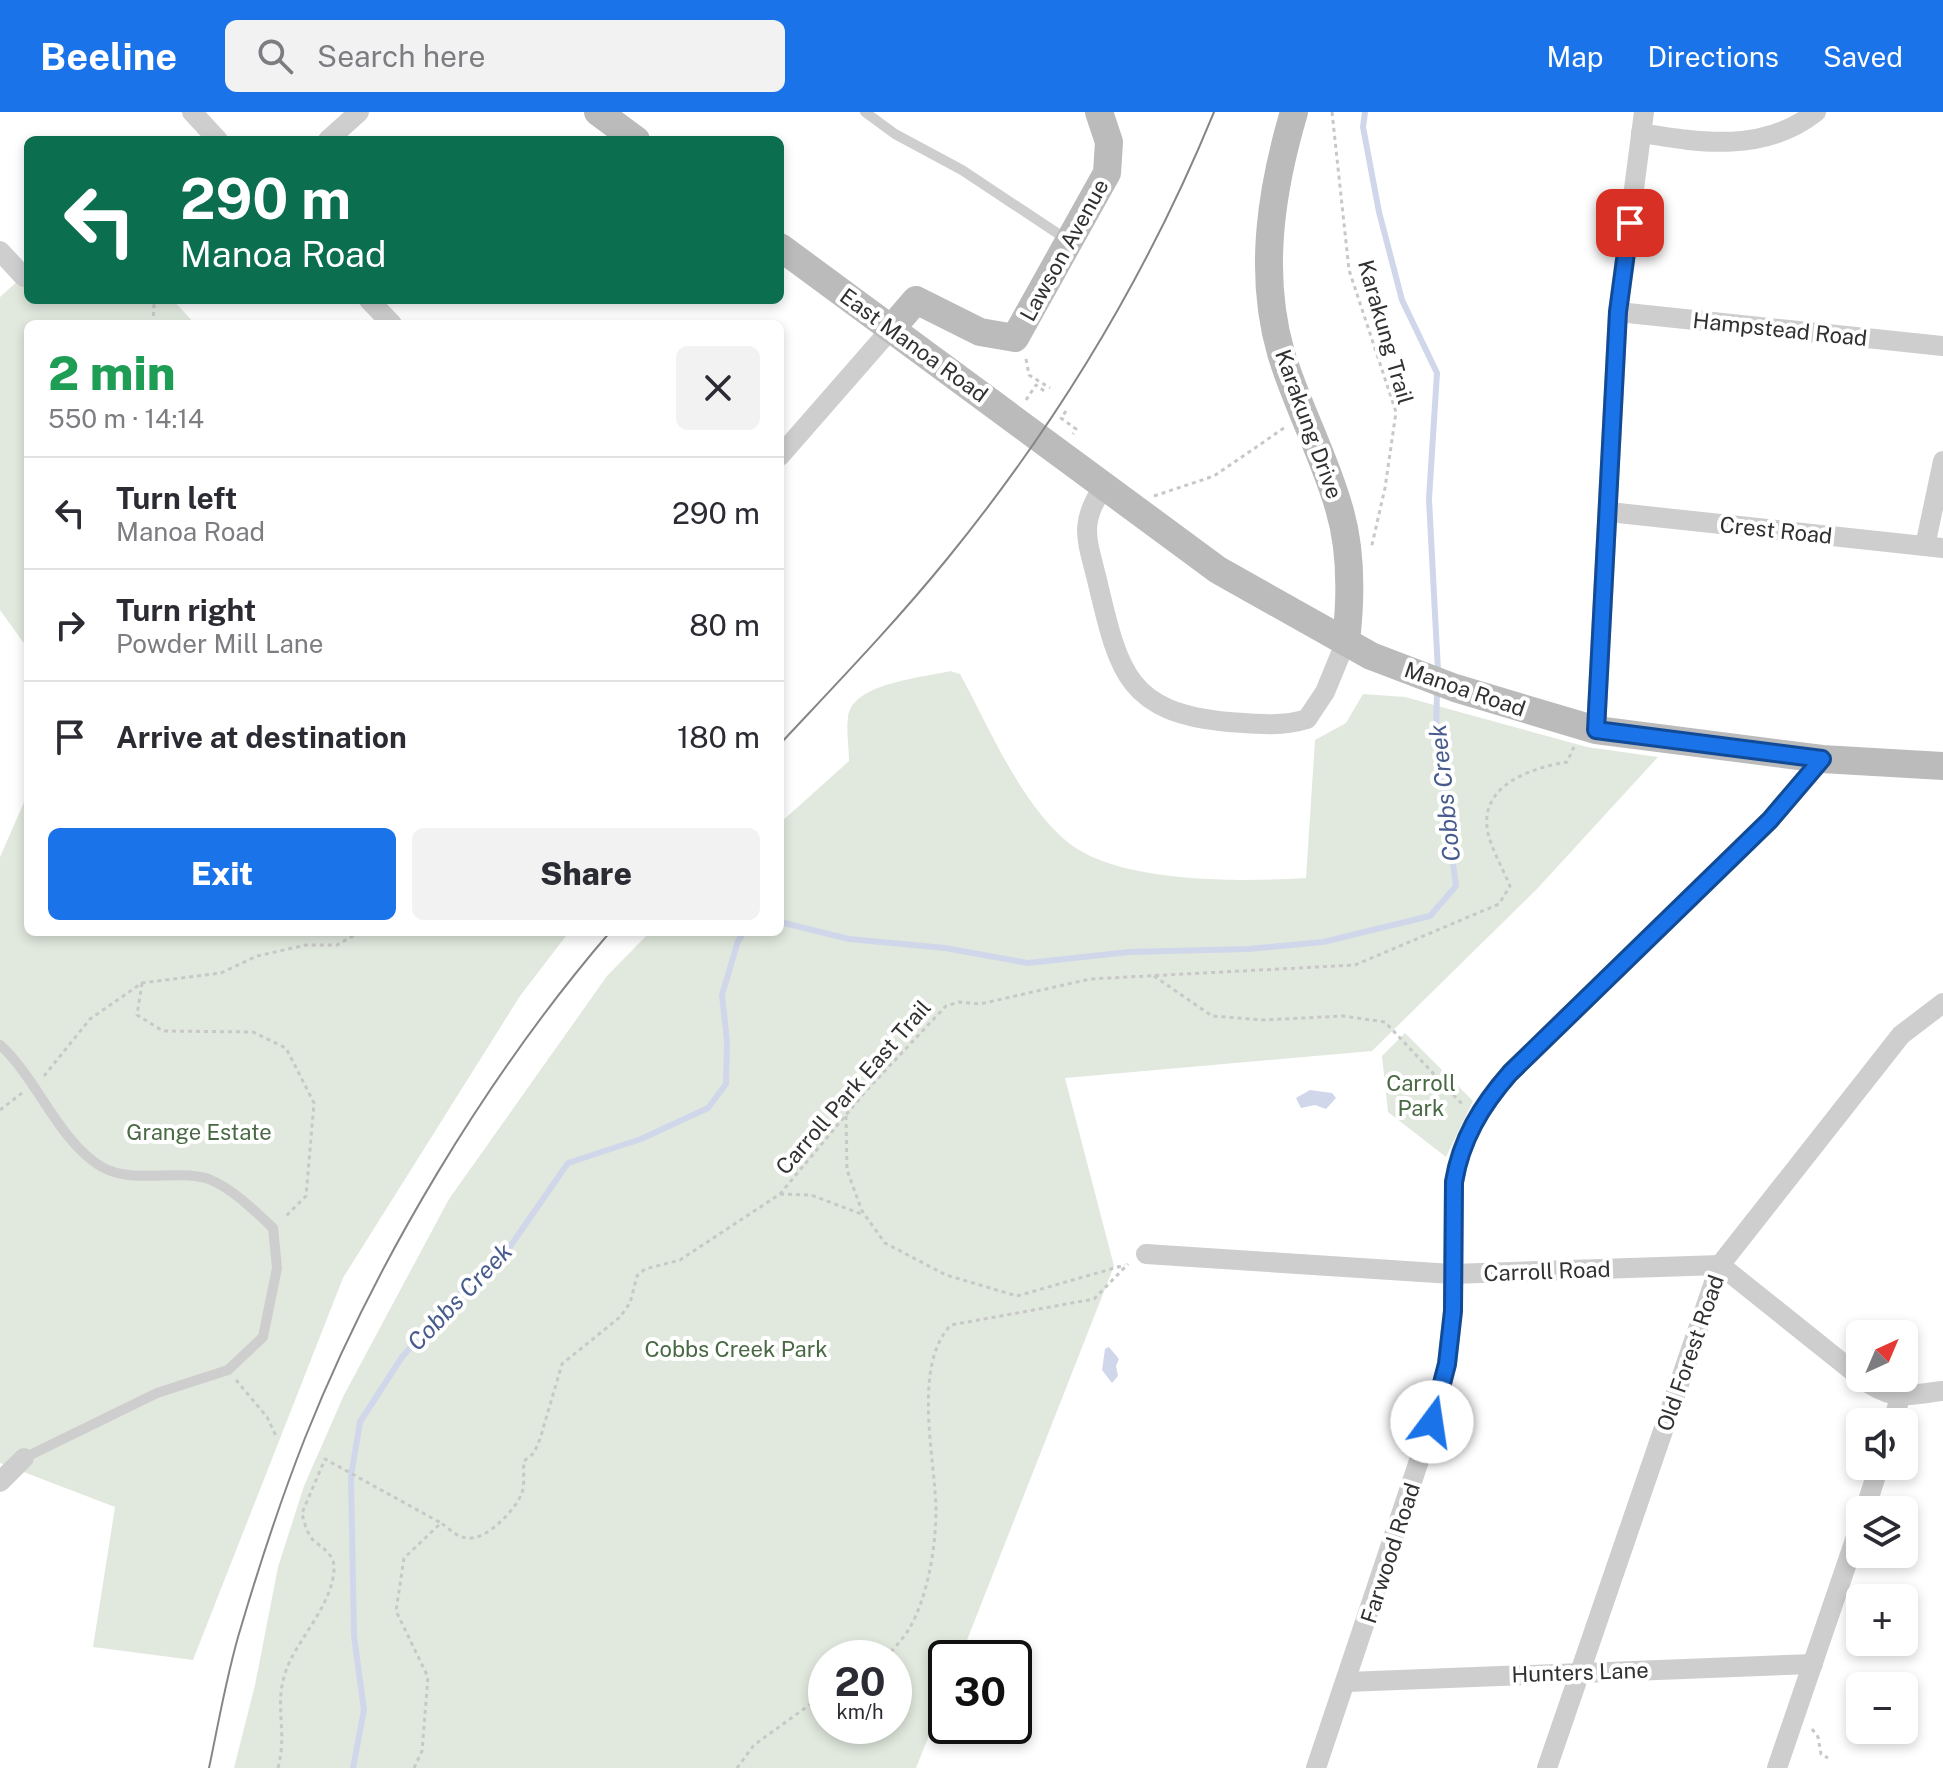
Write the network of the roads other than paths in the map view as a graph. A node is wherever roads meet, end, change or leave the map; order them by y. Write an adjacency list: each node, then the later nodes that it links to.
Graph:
1 (192, 112): 10 (street)
2 (359, 112): 11 (street)
3 (598, 112): 12 (main road)
4 (865, 112): 13 (lane)
5 (1099, 112): 13 (main road, Lawson Avenue)
6 (1294, 112): 28 (main road, Karakung Drive)
7 (1644, 112): 9 (street)
8 (1816, 112): 9 (street)
9 (1641, 133): 18 (street)
10 (214, 136)
11 (332, 136)
12 (631, 136)
13 (1069, 241): 20 (main road, Lawson Avenue)
14 (784, 250): 20 (main road, East Manoa Road)
15 (0, 251): 16 (street)
16 (24, 277)
17 (373, 304): 19 (street)
18 (1618, 312): 21 (street, Hampstead Road); 26 (street)
19 (388, 320)
20 (891, 329): 22 (main road, East Manoa Road); 23 (street)
21 (1943, 346)
22 (1060, 440): 25 (main road, Manoa Road)
23 (784, 451)
24 (1943, 461): 27 (street)
25 (1104, 486): 28 (main road, Manoa Road); 28 (street)
26 (1609, 512): 27 (street, Crest Road); 29 (street)
27 (1934, 547)
28 (1346, 641): 29 (main road, Manoa Road)
29 (1589, 728): 30 (main road, Manoa Road)
30 (1822, 759): 31 (main road, Manoa Road); 36 (street, Farwood Road)
31 (1943, 766)
32 (1943, 1003): 35 (street, Old Forest Road)
33 (0, 1045): 42 (lane)
34 (1137, 1259): 36 (street, Carroll Road)
35 (1720, 1265): 36 (street, Carroll Road); 37 (street); 46 (street, Old Forest Road)
36 (1452, 1274): 47 (street, Farwood Road)
37 (1846, 1367)
38 (1943, 1391): 40 (street)
39 (1882, 1392): 40 (street)
40 (1900, 1397): 41 (street)
41 (1897, 1408)
42 (24, 1458): 43 (street)
43 (0, 1482)
44 (1846, 1566): 45 (street)
45 (1813, 1664): 46 (street, Hunters Lane); 50 (street)
46 (1582, 1672): 47 (street, Hunters Lane); 49 (street, Old Forest Road)
47 (1347, 1682): 48 (street, Farwood Road)
48 (1316, 1768)
49 (1547, 1768)
50 (1777, 1768)

